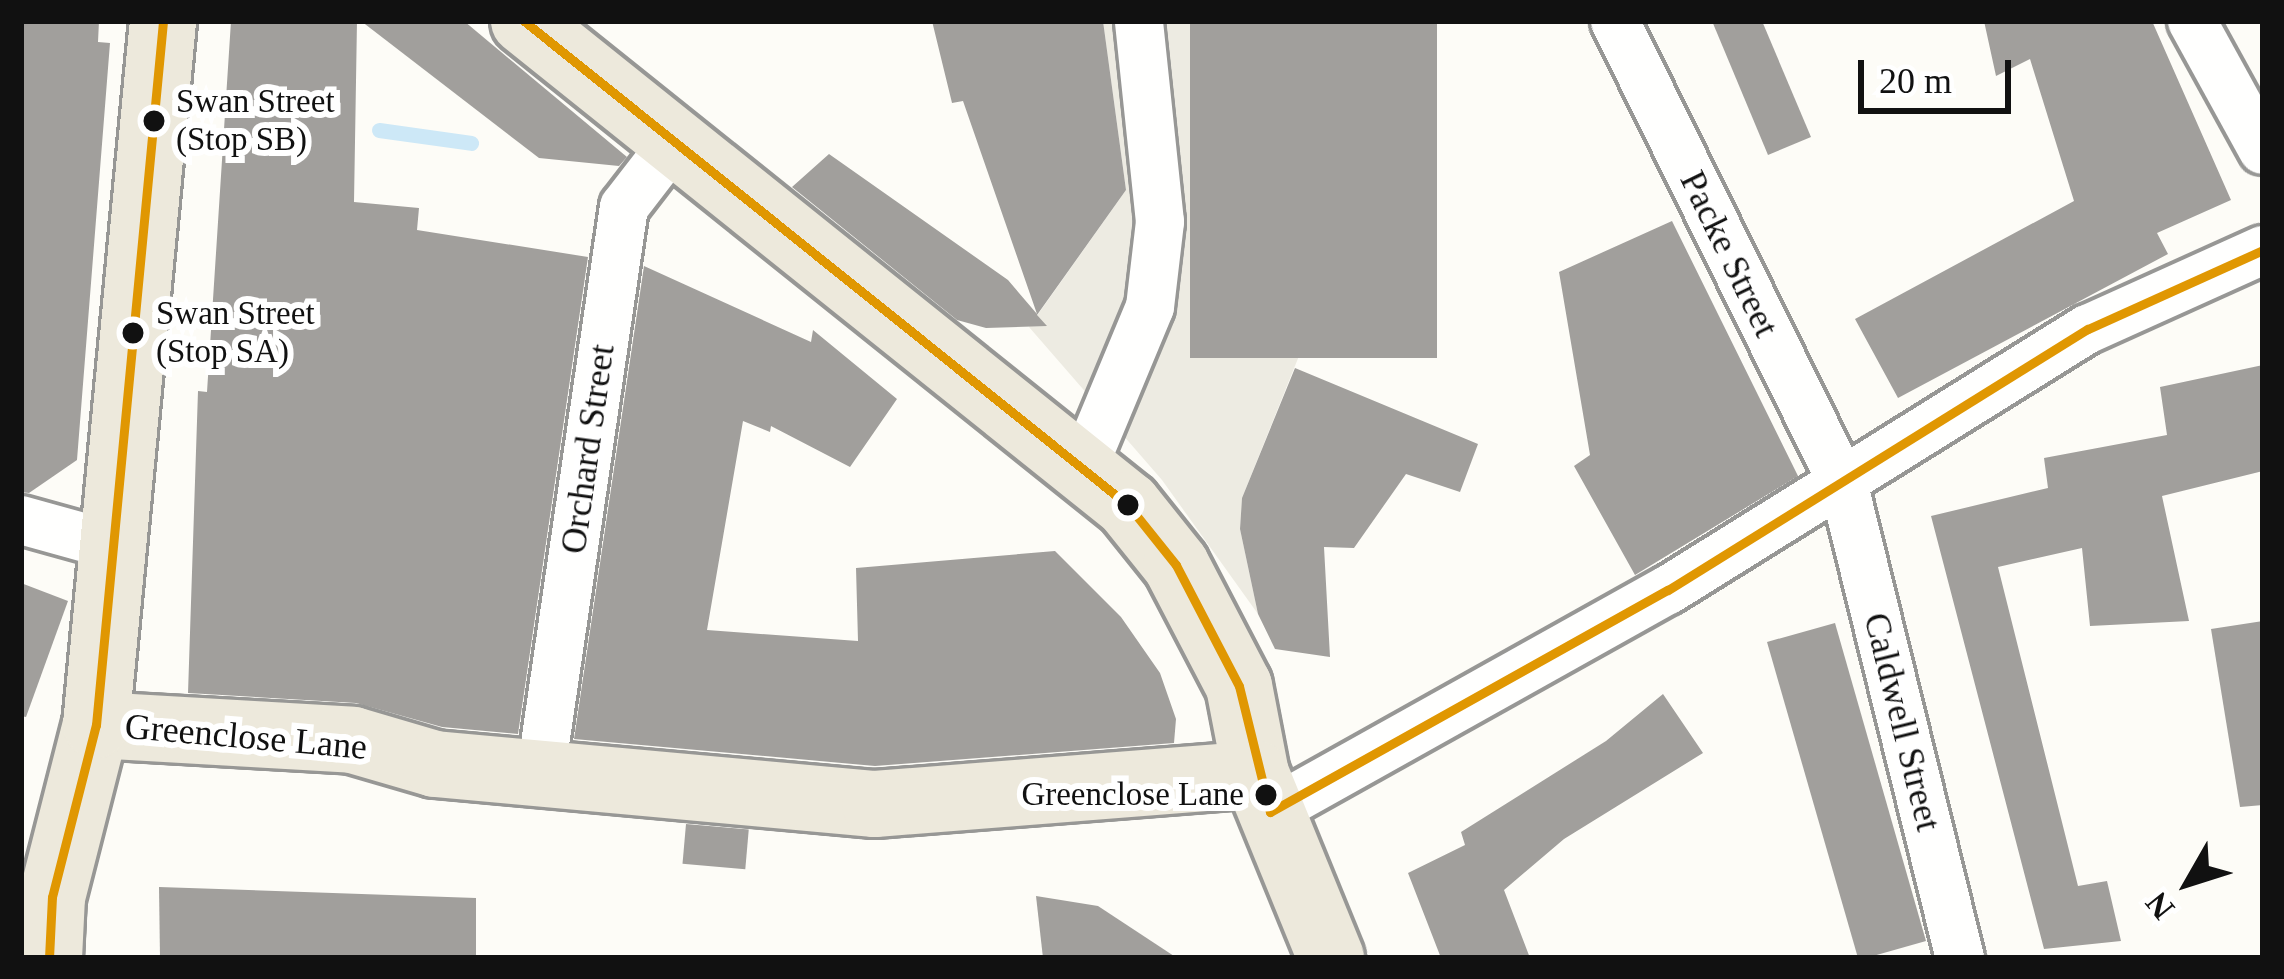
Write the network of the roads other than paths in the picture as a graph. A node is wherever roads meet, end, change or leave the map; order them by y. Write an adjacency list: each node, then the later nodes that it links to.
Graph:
1 (163, 21): 12 (main road)
2 (524, 21): 6 (main road)
3 (1139, 21): 9 (street)
4 (1615, 21): 10 (street, Packe Street)
5 (2192, 21): 7 (street)
6 (674, 142): 9 (main road); 14 (street, Orchard Street)
7 (2263, 150)
8 (2263, 250): 10 (street)
9 (1085, 463): 15 (main road)
10 (1844, 486): 15 (street); 18 (street, Caldwell Street)
11 (21, 520): 12 (street)
12 (115, 546): 13 (main road)
13 (95, 725): 14 (main road, Greenclose Lane); 16 (main road)
14 (542, 771): 15 (main road, Greenclose Lane)
15 (1263, 793): 17 (main road)
16 (50, 958)
17 (1330, 958)
18 (1960, 958)

